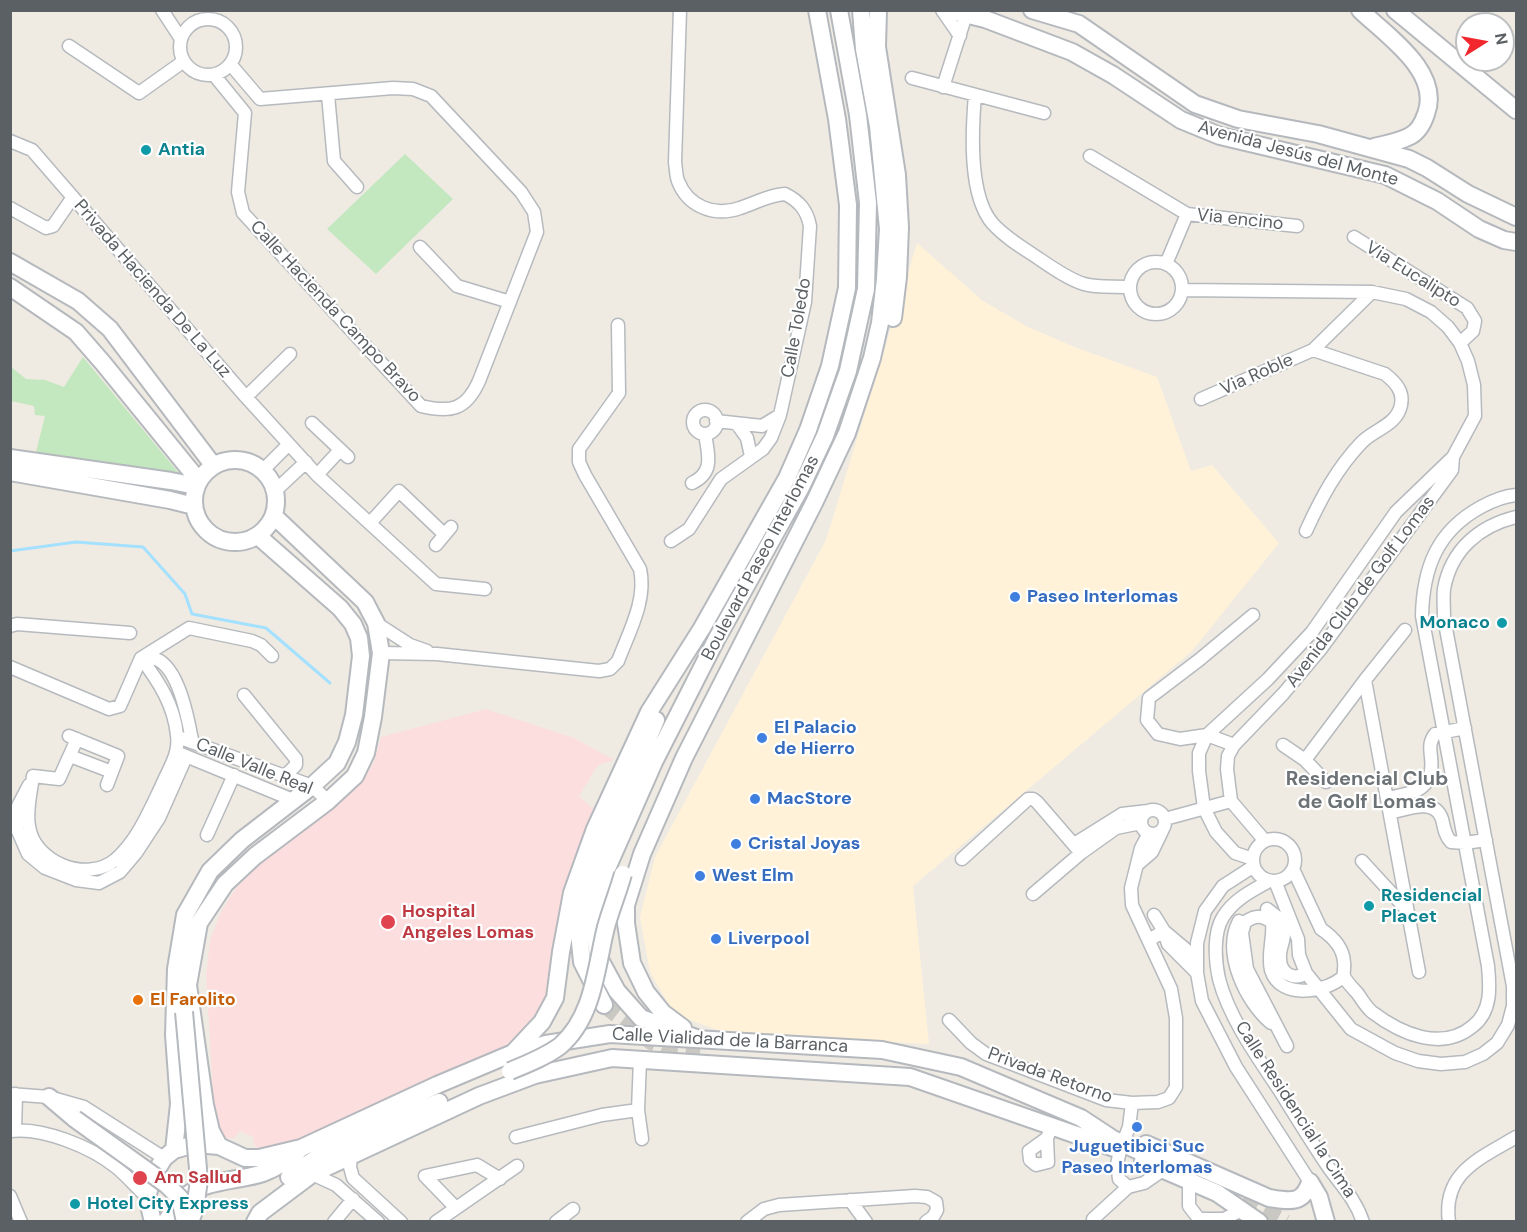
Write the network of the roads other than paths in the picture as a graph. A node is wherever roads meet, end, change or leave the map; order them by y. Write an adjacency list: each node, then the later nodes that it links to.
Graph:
1 (162, 10): 18 (street)
2 (680, 10): 60 (street, Calle Toledo)
3 (817, 10): 99 (main road, Boulevard Paseo Interlomas)
4 (839, 10): 93 (main road, Boulevard Paseo Interlomas)
5 (861, 10): 87 (main road)
6 (878, 10): 51 (main road)
7 (942, 10): 17 (street)
8 (948, 10): 15 (main road, Avenida Jesús del Monte)
9 (996, 10): 20 (main road)
10 (1032, 10): 16 (main road, Avenida Jesús del Monte)
11 (1065, 10): 16 (main road)
12 (1360, 10): 32 (main road)
13 (1395, 10): 28 (main road)
14 (195, 15): 18 (street); 22 (street)
15 (966, 15): 17 (street); 20 (main road, Avenida Jesús del Monte)
16 (1079, 24): 30 (main road, Avenida Jesús del Monte)
17 (960, 36): 25 (street)
18 (181, 39): 21 (street)
19 (69, 46): 21 (street)
20 (1072, 52): 34 (main road, Avenida Jesús del Monte)
21 (184, 62): 23 (street)
22 (231, 65): 23 (street); 26 (street, Calle Hacienda Campo Bravo)
23 (214, 75): 50 (street, Calle Hacienda Campo Bravo)
24 (912, 78): 25 (street)
25 (943, 87): 27 (street)
26 (328, 95): 35 (street); 50 (street, Calle Hacienda Campo Bravo)
27 (975, 95): 29 (street); 47 (street)
28 (1516, 110)
29 (1044, 113)
30 (1318, 134): 32 (main road, Avenida Jesús del Monte); 34 (main road)
31 (10, 141): 36 (street, Privada Hacienda De La Luz)
32 (1372, 148): 39 (main road, Avenida Jesús del Monte)
33 (1090, 156): 38 (street, Via encino)
34 (1313, 157): 42 (main road, Avenida Jesús del Monte)
35 (357, 187)
36 (73, 197): 37 (street); 58 (street, Privada Hacienda De La Luz)
37 (10, 208)
38 (1187, 214): 40 (street, Via encino); 45 (street)
39 (1516, 217)
40 (1297, 226)
41 (1354, 237): 53 (street, Via Eucalipto)
42 (1516, 242)
43 (420, 247): 50 (street)
44 (10, 262): 54 (main road)
45 (1166, 264): 47 (street); 48 (street)
46 (10, 287): 57 (main road)
47 (1130, 287): 48 (street)
48 (1182, 290): 49 (street, Avenida Club de Golf Lomas)
49 (1372, 292): 53 (street, Avenida Club de Golf Lomas); 55 (street, Via Roble)
50 (510, 302)
51 (893, 318)
52 (618, 325): 95 (street)
53 (1460, 343): 67 (street, Avenida Club de Golf Lomas)
54 (121, 344): 57 (main road); 70 (main road)
55 (1313, 350): 59 (street, Via Roble); 82 (street, Via Roble)
56 (290, 354): 58 (street)
57 (103, 363): 75 (main road)
58 (246, 397): 65 (street, Privada Hacienda De La Luz)
59 (1201, 399)
60 (780, 415): 63 (street); 66 (street, Calle Toledo)
61 (716, 422): 63 (street); 64 (street); 64 (street)
62 (312, 423): 73 (street)
63 (737, 424): 66 (street)
64 (705, 434): 74 (street)
65 (288, 445): 69 (street, Privada Hacienda De La Luz); 71 (street)
66 (751, 456): 84 (street, Calle Toledo)
67 (1453, 457): 105 (street, Avenida Club de Golf Lomas); 108 (street, Avenida Club de Golf Lomas)
68 (10, 458): 75 (main road)
69 (306, 462): 73 (street, Privada Hacienda De La Luz); 76 (street)
70 (213, 465): 71 (main road); 75 (main road)
71 (263, 470): 76 (main road)
72 (10, 472): 78 (main road)
73 (317, 475): 81 (street, Privada Hacienda De La Luz)
74 (692, 483)
75 (197, 484): 78 (main road)
76 (276, 491): 79 (main road)
77 (1515, 491): 104 (street, Avenida Club de Golf Lomas)
78 (194, 506): 83 (main road)
79 (274, 516): 83 (main road); 89 (main road)
80 (1516, 517): 103 (street)
81 (370, 523): 85 (street); 86 (street, Privada Hacienda De La Luz)
82 (1306, 531)
83 (258, 536): 118 (main road)
84 (671, 541)
85 (436, 545)
86 (485, 589)
87 (756, 615): 102 (main road); 159 (main road)
88 (1253, 615): 105 (street)
89 (376, 623): 94 (main road); 95 (street)
90 (10, 626): 92 (street)
91 (1405, 630): 100 (street)
92 (130, 633)
93 (716, 640): 102 (main road); 159 (main road, Boulevard Paseo Interlomas)
94 (381, 653): 95 (street); 121 (main road)
95 (436, 654)
96 (272, 656): 97 (street)
97 (141, 658): 98 (street); 106 (street); 107 (street)
98 (10, 667)
99 (677, 669): 154 (main road); 161 (main road, Boulevard Paseo Interlomas)
100 (1365, 680): 112 (street); 119 (street)
101 (244, 695): 115 (street)
102 (699, 704): 198 (main road, bridge)
103 (1465, 728): 104 (street); 130 (street)
104 (1443, 732): 119 (street); 132 (street, Avenida Club de Golf Lomas)
105 (1207, 735): 108 (street); 123 (street)
106 (178, 737): 107 (street, Calle Valle Real); 110 (street)
107 (192, 740): 115 (street, Calle Valle Real)
108 (1234, 745): 122 (street)
109 (1283, 745): 112 (street)
110 (182, 755): 111 (street); 114 (street, Calle Valle Real)
111 (70, 756): 113 (street); 113 (street)
112 (1305, 760): 116 (street)
113 (112, 772): 117 (street)
114 (234, 775): 120 (street, Calle Valle Real); 129 (street)
115 (285, 776): 118 (street, Calle Valle Real)
116 (1326, 782)
117 (107, 785)
118 (312, 786): 120 (main road); 121 (street, Calle Valle Real)
119 (1387, 798): 125 (street)
120 (293, 800): 169 (main road)
121 (328, 801): 152 (main road)
122 (1231, 801): 123 (street); 131 (street)
123 (1204, 808): 127 (street); 136 (street)
124 (1148, 811): 126 (street); 127 (street); 128 (street)
125 (1390, 813): 132 (street); 141 (street)
126 (1114, 823): 128 (street); 133 (street)
127 (1165, 823): 128 (street); 137 (street, Privada Retorno)
128 (1145, 828): 137 (street, Privada Retorno)
129 (207, 835)
130 (1486, 840): 132 (street); 162 (street)
131 (1265, 841): 136 (street); 138 (street)
132 (1466, 843): 157 (street, Avenida Club de Golf Lomas)
133 (1078, 848): 134 (street); 140 (street)
134 (962, 859)
135 (1362, 861): 141 (street)
136 (1253, 862): 139 (street); 147 (street, Calle Residencial la Cima)
137 (1138, 864): 146 (street, Privada Retorno)
138 (1293, 869): 139 (street); 143 (street, Avenida Club de Golf Lomas)
139 (1272, 881): 145 (street); 215 (street, Calle Residencial la Cima)
140 (1033, 894)
141 (1407, 910): 148 (street)
142 (1154, 915): 144 (street)
143 (1321, 929): 145 (street); 151 (street, Avenida Club de Golf Lomas)
144 (1164, 931): 146 (street); 147 (street); 149 (street)
145 (1298, 939): 150 (street)
146 (1149, 940): 168 (street, Privada Retorno)
147 (1196, 958): 149 (street, Calle Residencial la Cima)
148 (1419, 972)
149 (1197, 973): 189 (street, Calle Residencial la Cima)
150 (1306, 973): 153 (street); 156 (street)
151 (1344, 976): 153 (street); 157 (street, Avenida Club de Golf Lomas)
152 (188, 986): 170 (main road); 204 (main road, bridge)
153 (1318, 989): 156 (street); 162 (street)
154 (604, 1005)
155 (949, 1020): 168 (street, Privada Retorno)
156 (1277, 1028): 160 (street)
157 (1406, 1032): 162 (street)
158 (588, 1036): 159 (main road, Calle Vialidad de la Barranca); 161 (main road, Calle Vialidad de la Barranca); 164 (main road)
159 (698, 1045): 165 (main road); 178 (main road, Calle Vialidad de la Barranca)
160 (1287, 1046)
161 (513, 1053): 180 (main road, Calle Vialidad de la Barranca)
162 (1395, 1053)
163 (640, 1060): 164 (main road, Calle Vialidad de la Barranca); 165 (main road, Calle Vialidad de la Barranca); 171 (street)
164 (592, 1062): 182 (main road, Calle Vialidad de la Barranca)
165 (895, 1076): 173 (main road, Calle Vialidad de la Barranca)
166 (13, 1094): 167 (street); 172 (street)
167 (49, 1097): 176 (street); 203 (main road, bridge)
168 (1132, 1103): 178 (street)
169 (179, 1104): 170 (main road); 181 (main road)
170 (205, 1105): 179 (main road)
171 (638, 1110): 174 (street); 177 (street)
172 (13, 1130): 185 (street)
173 (1050, 1132): 173 (street); 178 (main road, Calle Vialidad de la Barranca)
174 (516, 1137)
175 (1516, 1137): 216 (street)
176 (132, 1139): 181 (street); 185 (street)
177 (642, 1139)
178 (1119, 1143): 183 (main road, Calle Vialidad de la Barranca); 189 (main road); 190 (street)
179 (219, 1146): 180 (main road, Calle Vialidad de la Barranca); 181 (main road, Calle Vialidad de la Barranca)
180 (301, 1148): 202 (main road)
181 (169, 1154): 192 (main road)
182 (351, 1155): 186 (main road, Calle Vialidad de la Barranca); 207 (street)
183 (1160, 1164): 188 (main road, Calle Vialidad de la Barranca); 190 (street)
184 (518, 1166): 187 (street)
185 (119, 1169): 192 (street)
186 (312, 1174): 193 (street); 198 (main road, Calle Vialidad de la Barranca)
187 (500, 1179): 195 (street); 195 (street)
188 (1189, 1181): 197 (main road, Calle Vialidad de la Barranca); 200 (street)
189 (1310, 1182): 214 (main road)
190 (1128, 1187): 199 (street)
191 (10, 1196): 201 (street)
192 (147, 1197): 202 (main road)
193 (353, 1199): 205 (street); 206 (street)
194 (850, 1200): 210 (street); 211 (street); 212 (street)
195 (455, 1207): 208 (street)
196 (573, 1209): 209 (street)
197 (1242, 1210): 200 (street); 213 (main road, Calle Vialidad de la Barranca)
198 (257, 1217)
199 (1092, 1219)
200 (1198, 1220)
201 (21, 1221)
202 (160, 1221)
203 (185, 1221)
204 (190, 1221)
205 (334, 1221)
206 (378, 1221)
207 (401, 1221)
208 (436, 1221)
209 (556, 1221)
210 (747, 1221)
211 (866, 1221)
212 (926, 1221)
213 (1259, 1221)
214 (1326, 1221)
215 (1363, 1221)
216 (1449, 1221)

